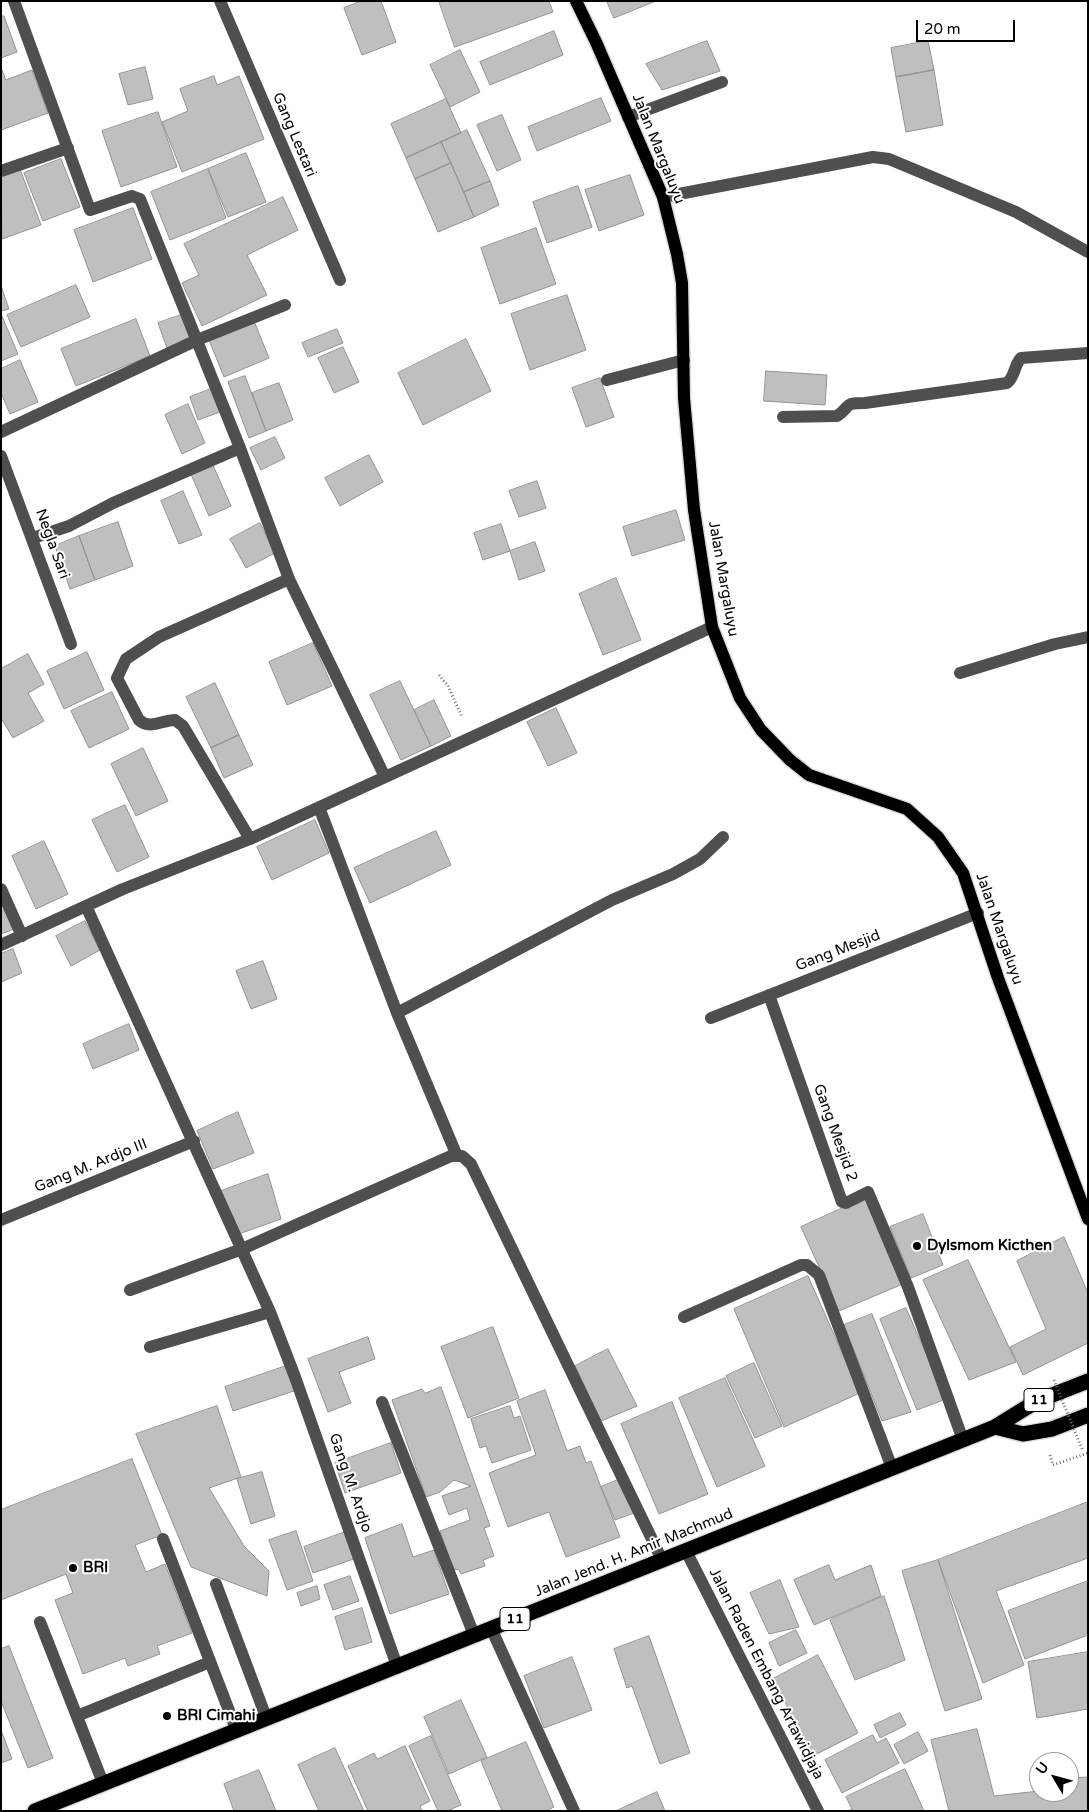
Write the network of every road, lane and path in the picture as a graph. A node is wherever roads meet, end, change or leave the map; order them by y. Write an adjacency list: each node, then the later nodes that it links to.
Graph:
1 (14, 1): 6 (street)
2 (220, 1): 10 (street, Gang Lestari)
3 (576, 1): 5 (main road, Jalan Margaluyu)
4 (722, 82): 5 (street)
5 (628, 117): 8 (main road, Jalan Margaluyu)
6 (68, 148): 7 (street); 12 (street)
7 (1, 171)
8 (663, 197): 9 (street); 14 (main road, Jalan Margaluyu)
9 (1088, 252)
10 (340, 280)
11 (285, 305): 12 (street)
12 (197, 340): 17 (street); 18 (street)
13 (1088, 353): 16 (street)
14 (684, 360): 15 (street); 22 (main road, Jalan Margaluyu)
15 (607, 380)
16 (782, 417)
17 (1, 432)
18 (240, 448): 20 (street); 21 (street)
19 (1, 456): 20 (street, Negla Sari)
20 (33, 538): 24 (street, Negla Sari)
21 (289, 579): 28 (street); 31 (street)
22 (712, 627): 27 (street); 34 (main road, Jalan Margaluyu)
23 (1088, 637): 25 (street)
24 (71, 644)
25 (960, 673)
26 (439, 675): 27 (path)
27 (471, 738): 28 (street)
28 (385, 777): 29 (street)
29 (319, 807): 31 (street); 38 (street)
30 (724, 838): 38 (street)
31 (250, 839): 33 (street)
32 (1, 889): 35 (street)
33 (86, 906): 35 (street); 40 (street, Gang M. Ardjo)
34 (978, 914): 37 (street, Gang Mesjid); 42 (main road, Jalan Margaluyu)
35 (22, 936): 36 (street)
36 (1, 945)
37 (769, 996): 39 (street, Gang Mesjid); 55 (street, Gang Mesjid 2)
38 (397, 1013): 41 (street)
39 (711, 1018)
40 (194, 1141): 44 (street, Gang M. Ardjo III); 45 (street, Gang M. Ardjo)
41 (457, 1156): 45 (street); 60 (street)
42 (1085, 1202): 43 (main road, Jalan Margaluyu)
43 (1088, 1218)
44 (1, 1220)
45 (242, 1249): 46 (street); 47 (street, Gang M. Ardjo)
46 (130, 1290)
47 (270, 1312): 49 (street); 66 (street, Gang M. Ardjo)
48 (684, 1317): 57 (street)
49 (150, 1347)
50 (1054, 1380): 56 (path, bridge)
51 (1088, 1380): 54 (highway, Jalan Jend. H. Amir Machmud / 11)
52 (382, 1402): 64 (street)
53 (1088, 1415): 54 (highway, 11)
54 (995, 1427): 55 (highway, Jalan Jend. H. Amir Machmud / 11)
55 (963, 1440): 57 (highway, Jalan Jend. H. Amir Machmud / 11)
56 (1084, 1454)
57 (892, 1468): 59 (highway, Jalan Jend. H. Amir Machmud / 11)
58 (163, 1539): 65 (street)
59 (686, 1551): 60 (highway, Jalan Jend. H. Amir Machmud / 11); 73 (street, Jalan Raden Embang Artawidjaja)
60 (662, 1560): 63 (highway, Jalan Jend. H. Amir Machmud / 11)
61 (216, 1584): 68 (street)
62 (40, 1622): 67 (street)
63 (491, 1628): 64 (highway, Jalan Jend. H. Amir Machmud / 11); 72 (street)
64 (474, 1635): 66 (highway, Jalan Jend. H. Amir Machmud / 11)
65 (210, 1662): 67 (street); 69 (street)
66 (397, 1666): 68 (highway, Jalan Jend. H. Amir Machmud / 11)
67 (77, 1716): 70 (street)
68 (266, 1717): 69 (highway, Jalan Jend. H. Amir Machmud / 11)
69 (236, 1729): 70 (highway, Jalan Jend. H. Amir Machmud / 11)
70 (103, 1783): 71 (highway, Jalan Jend. H. Amir Machmud / 11)
71 (35, 1811)
72 (574, 1811)
73 (818, 1811)

